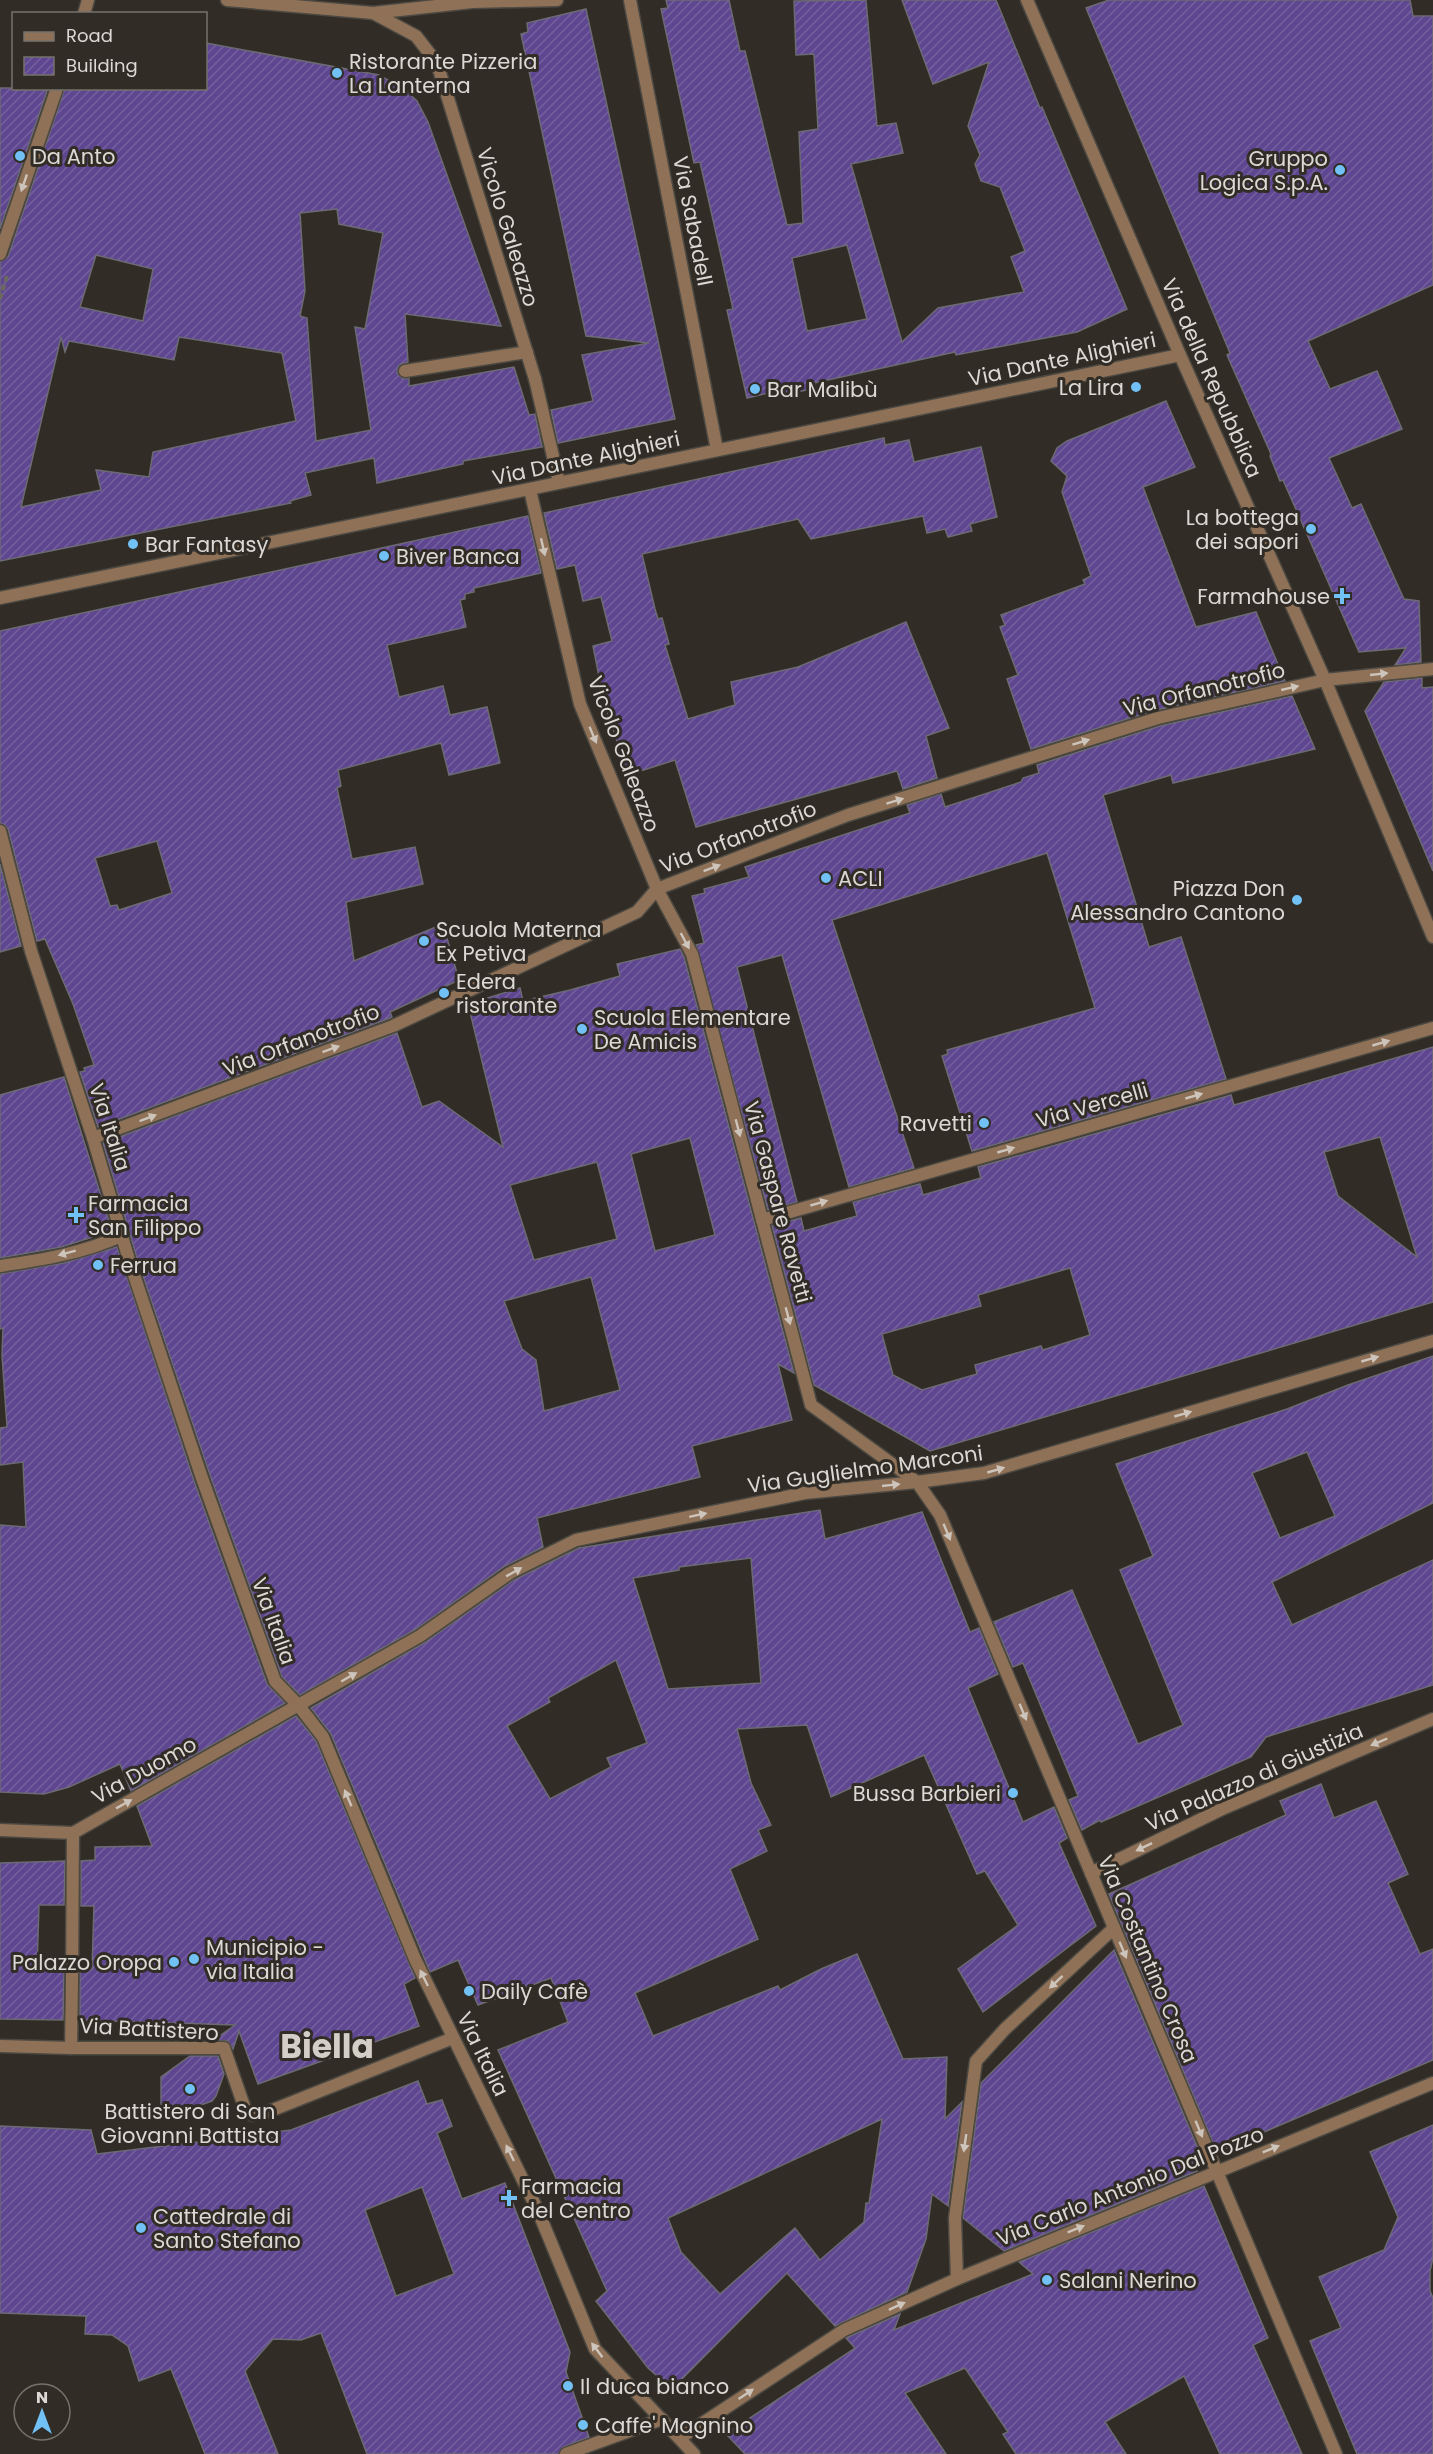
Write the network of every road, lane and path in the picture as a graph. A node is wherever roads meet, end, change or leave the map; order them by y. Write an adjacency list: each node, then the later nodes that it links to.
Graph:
1 (227, 0): 5 (street)
2 (557, 0): 6 (street)
3 (630, 0): 12 (street, Via Sabadell)
4 (1027, 0): 10 (street, Via della Repubblica)
5 (248, 1): 6 (street)
6 (374, 13): 9 (street, Vicolo Galeazzo)
7 (56, 90): 8 (street, one-way to 8)
8 (0, 254)
9 (527, 352): 11 (street); 13 (street, Vicolo Galeazzo)
10 (1179, 355): 12 (street, Via Dante Alighieri); 17 (street, Via della Repubblica)
11 (405, 371)
12 (717, 450): 13 (street, Via Dante Alighieri)
13 (559, 482): 14 (street, Via Dante Alighieri)
14 (530, 490): 15 (street, Via Dante Alighieri); 19 (street, Vicolo Galeazzo, one-way to 19)
15 (0, 598)
16 (1433, 669): 17 (street, Via Orfanotrofio, one-way to 16)
17 (1325, 680): 19 (street, Via Orfanotrofio, one-way to 17); 20 (street, Via della Repubblica)
18 (0, 831): 22 (street, Via Italia)
19 (657, 889): 22 (street, Via Orfanotrofio, one-way to 19); 23 (street, Via Gaspare Ravetti, one-way to 23)
20 (1433, 937)
21 (1433, 1028): 23 (street, Via Vercelli, one-way to 21)
22 (93, 1138): 24 (street, Via Italia)
23 (762, 1220): 27 (street, Via Gaspare Ravetti, one-way to 27)
24 (123, 1235): 25 (street, one-way to 25); 28 (street, Via Italia)
25 (0, 1266)
26 (1433, 1341): 27 (street, Via Guglielmo Marconi, one-way to 26)
27 (917, 1482): 28 (street, Via Guglielmo Marconi, one-way to 27); 32 (street, Via Costantino Crosa, one-way to 32)
28 (299, 1706): 31 (street, Via Duomo, one-way to 28); 34 (street, Via Italia, one-way to 28)
29 (1433, 1719): 32 (street, Via Palazzo di Giustizia, one-way to 32)
30 (0, 1830): 31 (street)
31 (73, 1833): 36 (street, Via Battistero)
32 (1091, 1873): 33 (street, Via Costantino Crosa)
33 (1114, 1928): 38 (street, Via Costantino Crosa, one-way to 38); 39 (street, one-way to 39)
34 (453, 2038): 36 (street, Via Battistero); 40 (street, Via Italia, one-way to 34)
35 (0, 2046): 36 (street)
36 (71, 2048)
37 (1433, 2083): 38 (street, Via Carlo Antonio Dal Pozzo, one-way to 37)
38 (1217, 2171): 39 (street, Via Carlo Antonio Dal Pozzo, one-way to 38); 44 (street, Via Costantino Crosa)
39 (957, 2278): 41 (street, Via Carlo Antonio Dal Pozzo, one-way to 39)
40 (662, 2419): 41 (street, Via Italia); 42 (street)
41 (680, 2438): 43 (street, Via Italia)
42 (566, 2454)
43 (694, 2454)
44 (1336, 2454)

